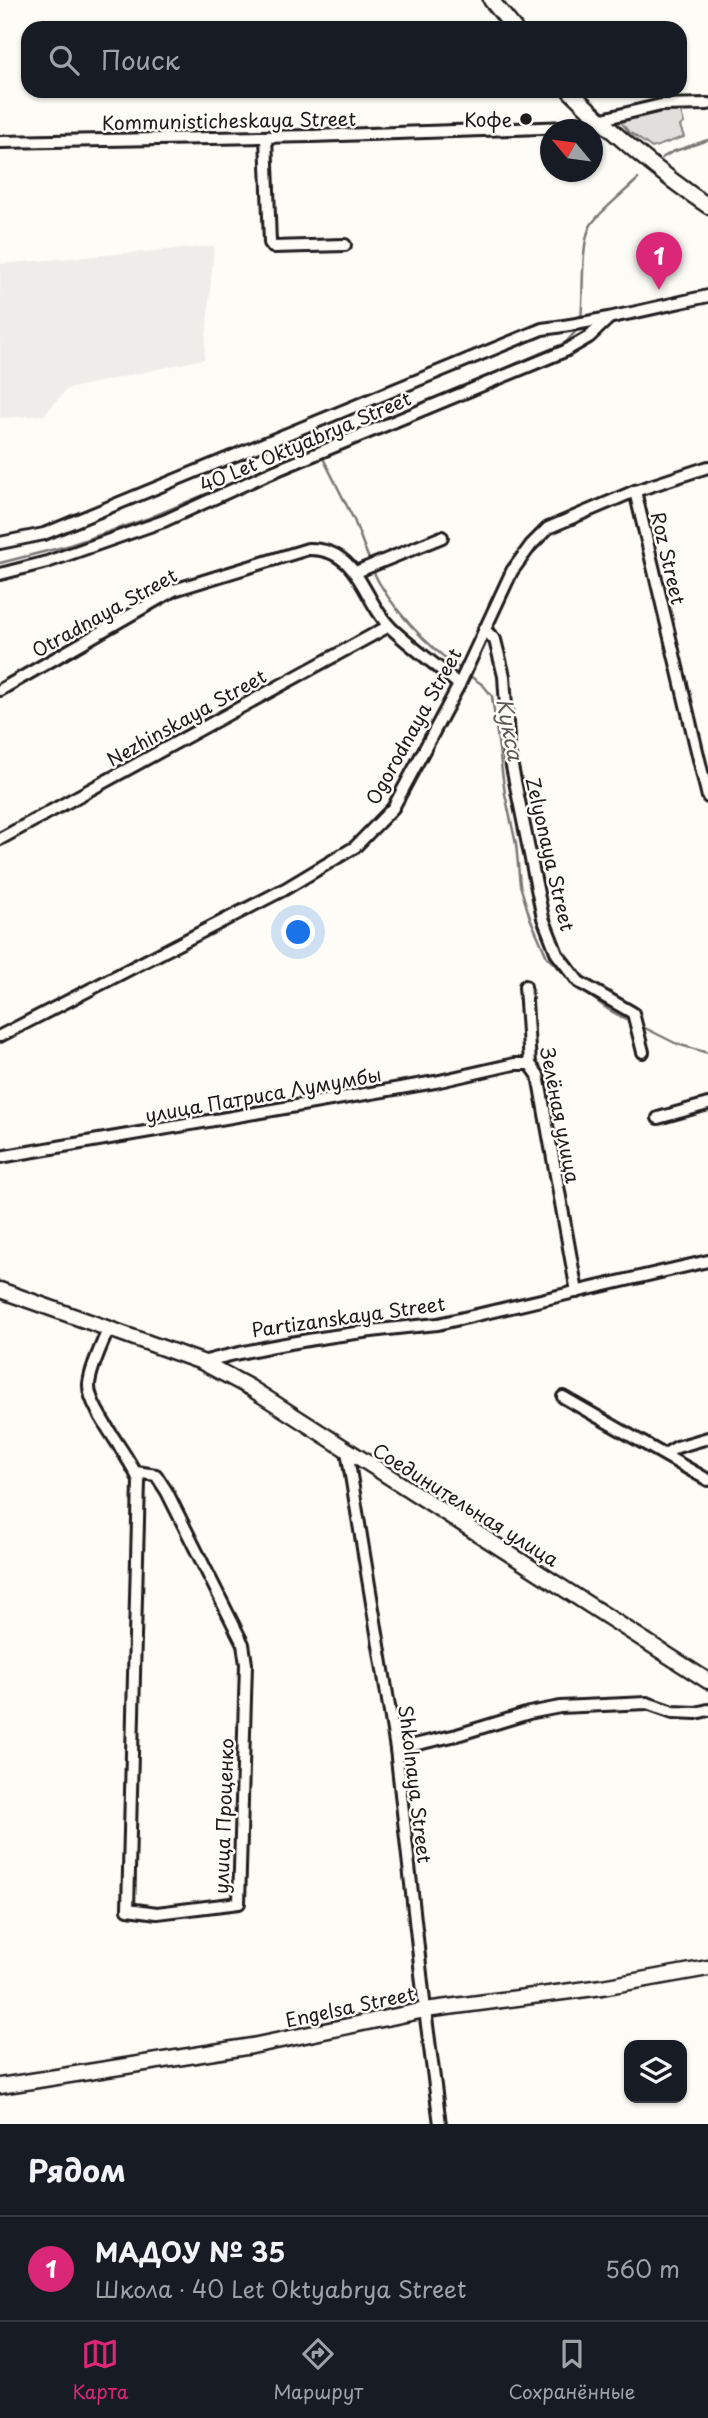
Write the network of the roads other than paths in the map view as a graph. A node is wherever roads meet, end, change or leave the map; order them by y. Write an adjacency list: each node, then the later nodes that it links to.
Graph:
1 (491, 0): 2 (street)
2 (508, 21)
3 (577, 98): 5 (street)
4 (708, 103): 6 (street, Kommunisticheskaya Street)
5 (597, 119)
6 (602, 119)
7 (603, 124): 11 (street)
8 (540, 128): 9 (street, Kommunisticheskaya Street)
9 (266, 137): 10 (street, Kommunisticheskaya Street); 12 (street)
10 (0, 142)
11 (708, 206)
12 (345, 245)
13 (708, 296): 14 (street, 40 Let Oktyabrya Street)
14 (612, 316): 18 (street, 40 Let Oktyabrya Street); 20 (street, 40 Let Oktyabrya Street)
15 (708, 467): 16 (street, Ogorodnaya Street)
16 (635, 491): 22 (street, Ogorodnaya Street); 25 (street, Roz Street)
17 (442, 537): 19 (street)
18 (0, 543)
19 (356, 572): 21 (street); 24 (street, Otradnaya Street)
20 (0, 574)
21 (389, 626): 23 (street); 26 (street, Nezhinskaya Street)
22 (484, 629): 23 (street, Ogorodnaya Street); 29 (street, Zelyonaya Street)
23 (460, 681): 28 (street, Ogorodnaya Street)
24 (0, 690)
25 (708, 797)
26 (0, 839)
27 (525, 986): 30 (street, Зелёная улица)
28 (0, 1036)
29 (643, 1052)
30 (530, 1064): 33 (street, улица Патриса Лумумбы); 36 (street, Зелёная улица)
31 (708, 1104): 32 (street)
32 (658, 1118)
33 (0, 1157)
34 (708, 1261): 36 (street, Partizanskaya Street)
35 (0, 1290): 37 (street)
36 (576, 1292): 38 (street, Partizanskaya Street)
37 (109, 1327): 38 (street); 43 (street, улица Проценко)
38 (202, 1362): 41 (street, Соединительная улица)
39 (563, 1397): 42 (street)
40 (708, 1438): 42 (street)
41 (347, 1451): 45 (street, Соединительная улица); 47 (street, Shkolnaya Street)
42 (665, 1454): 44 (street)
43 (136, 1472): 43 (street, улица Проценко)
44 (708, 1480)
45 (708, 1681)
46 (708, 1710): 47 (street)
47 (396, 1749): 49 (street, Shkolnaya Street)
48 (708, 1968): 49 (street, Engelsa Street)
49 (425, 2010): 50 (street, Engelsa Street); 51 (street, Shkolnaya Street)
50 (0, 2086)
51 (440, 2124)

